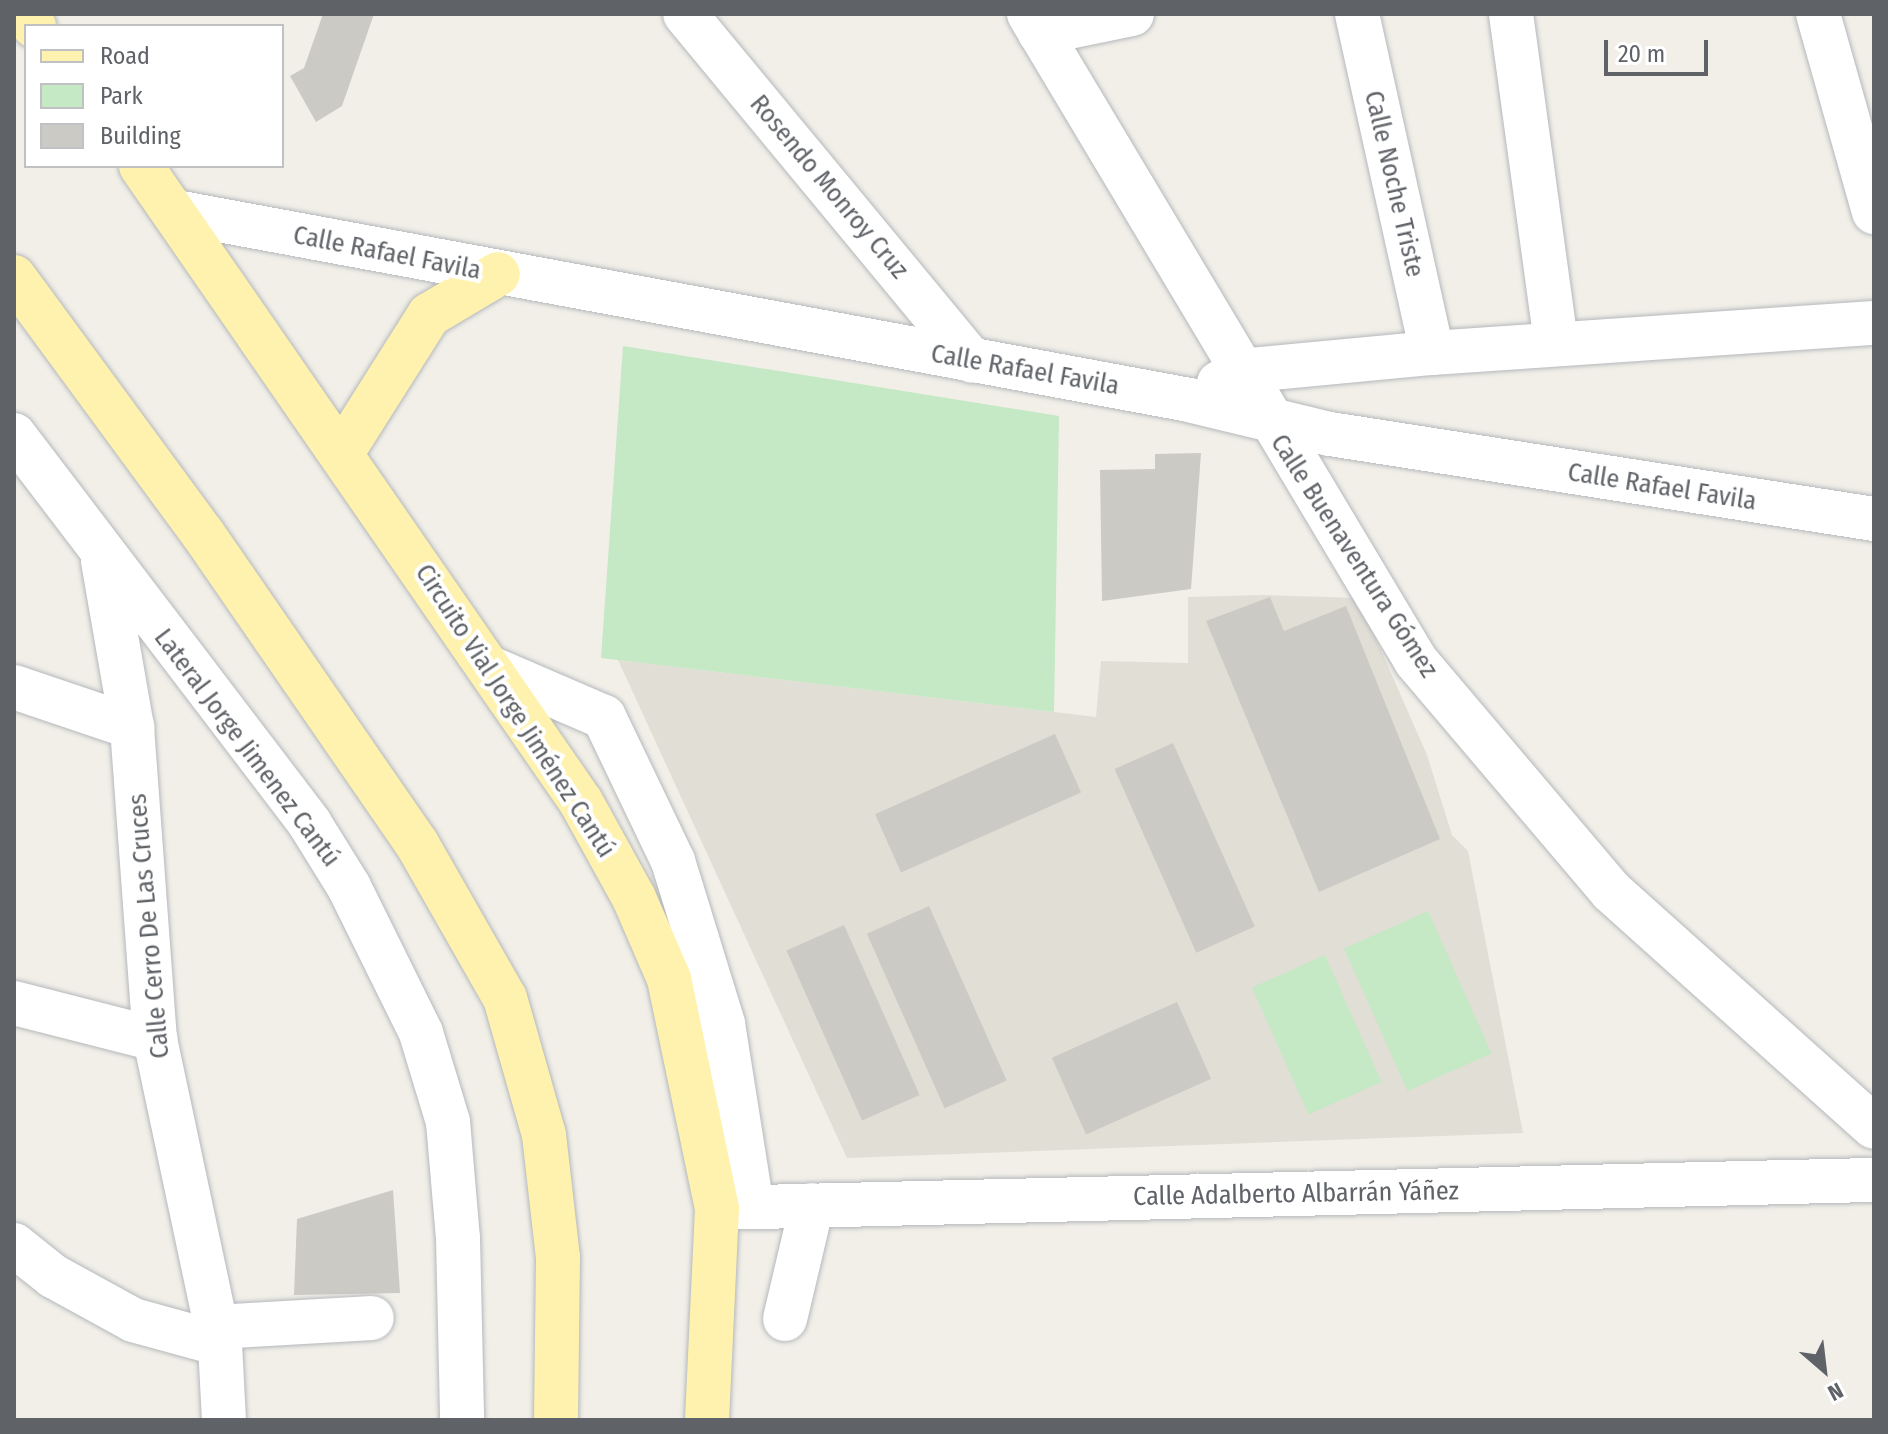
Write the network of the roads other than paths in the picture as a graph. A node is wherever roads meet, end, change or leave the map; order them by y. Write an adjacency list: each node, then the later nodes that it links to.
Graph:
1 (685, 14): 15 (street, Rosendo Monroy Cruz)
2 (1132, 14): 6 (street)
3 (1357, 14): 14 (street, Calle Noche Triste)
4 (1511, 14): 13 (street)
5 (1818, 14): 9 (street)
6 (1034, 23): 16 (street, Calle Buenaventura Gómez)
7 (143, 168): 8 (main road, Circuito Vial Jorge Jiménez Cantú)
8 (176, 212): 10 (street, Calle Rafael Favila); 20 (main road, Circuito Vial Jorge Jiménez Cantú)
9 (1874, 212)
10 (498, 274): 15 (street, Calle Rafael Favila); 20 (main road)
11 (14, 277): 38 (main road)
12 (1874, 323): 13 (street)
13 (1556, 343): 14 (street)
14 (1432, 353): 16 (street)
15 (972, 361): 17 (street, Calle Rafael Favila)
16 (1240, 371): 17 (street); 18 (street, Calle Buenaventura Gómez)
17 (1189, 400): 18 (street, Calle Rafael Favila)
18 (1264, 417): 21 (street, Calle Rafael Favila); 28 (street, Calle Buenaventura Gómez)
19 (14, 435): 22 (street, Lateral Jorge Jimenez Cantú)
20 (343, 451): 23 (main road, Circuito Vial Jorge Jiménez Cantú)
21 (1874, 519)
22 (101, 552): 25 (street, Calle Cerro De Las Cruces); 37 (street, Lateral Jorge Jimenez Cantú)
23 (490, 668): 31 (main road, Circuito Vial Jorge Jiménez Cantú); 31 (street)
24 (14, 687): 25 (street)
25 (132, 727): 27 (street, Calle Cerro De Las Cruces)
26 (14, 1003): 27 (street)
27 (155, 1039): 35 (street, Calle Cerro De Las Cruces)
28 (1874, 1127)
29 (1874, 1180): 30 (street, Calle Adalberto Albarrán Yáñez)
30 (812, 1205): 31 (street, Calle Adalberto Albarrán Yáñez); 34 (street)
31 (735, 1207): 39 (main road, Circuito Vial Jorge Jiménez Cantú)
32 (14, 1245): 35 (street)
33 (372, 1318): 35 (street)
34 (785, 1319)
35 (218, 1336): 36 (street, Calle Cerro De Las Cruces)
36 (224, 1420)
37 (462, 1420)
38 (556, 1420)
39 (707, 1420)

